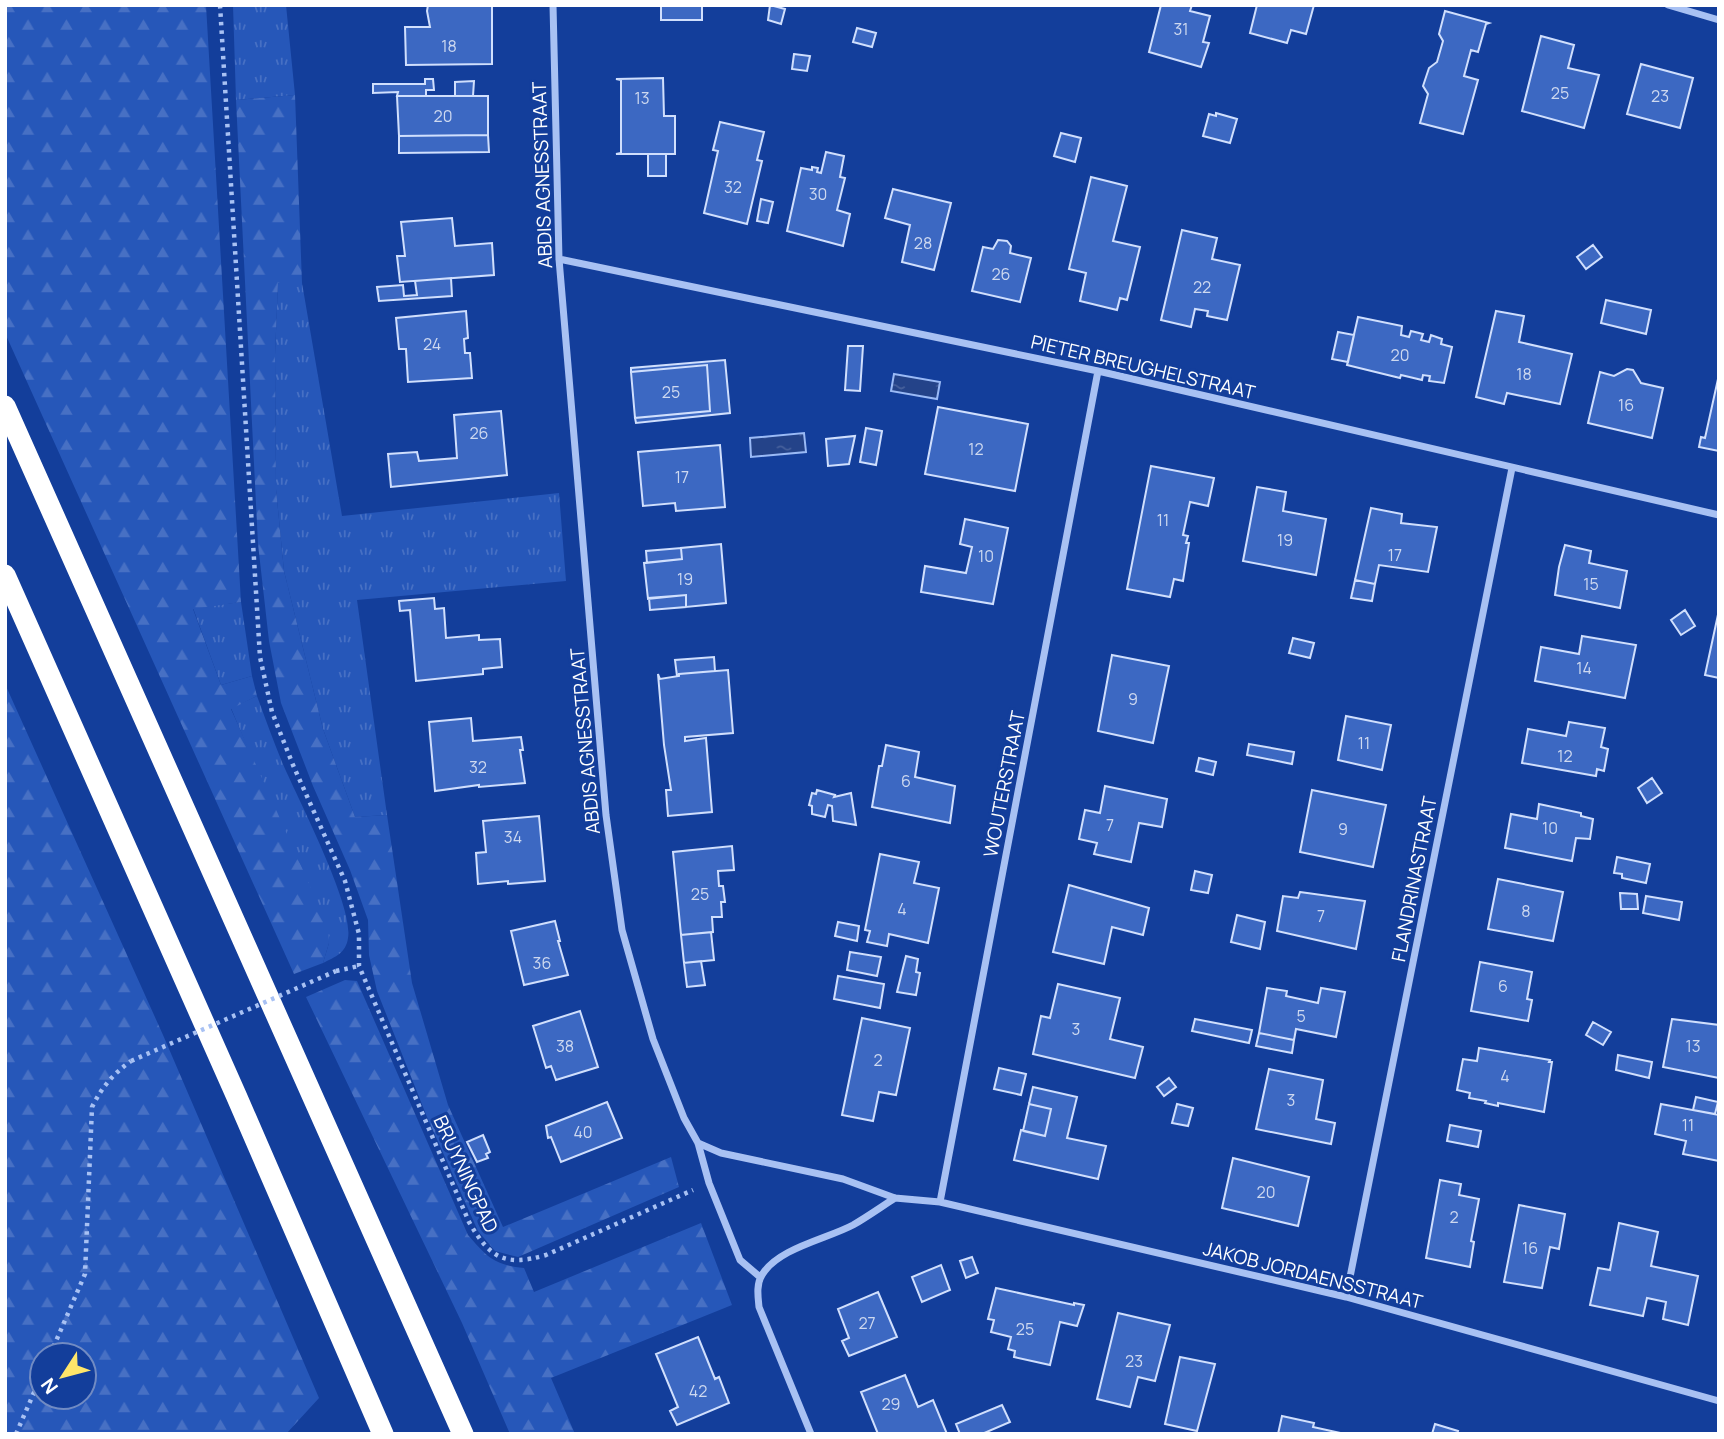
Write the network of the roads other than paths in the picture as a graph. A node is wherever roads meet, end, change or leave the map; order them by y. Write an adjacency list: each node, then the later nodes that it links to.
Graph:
1 (553, 5): 4 (street, ABDIS AGNESSTRAAT)
2 (1668, 5): 3 (street)
3 (1719, 20)
4 (559, 259): 5 (street, PIETER BREUGHELSTRAAT); 10 (street, ABDIS AGNESSTRAAT)
5 (1098, 372): 7 (street, PIETER BREUGHELSTRAAT); 12 (street, WOUTERSTRAAT)
6 (5, 406): 17 (highway)
7 (1512, 468): 8 (street, PIETER BREUGHELSTRAAT); 14 (street, FLANDRINASTRAAT)
8 (1719, 514)
9 (5, 575): 16 (highway)
10 (698, 1143): 11 (street, JAKOB JORDAENSSTRAAT); 13 (street, ABDIS AGNESSTRAAT)
11 (895, 1198): 12 (street, JAKOB JORDAENSSTRAAT); 13 (street)
12 (940, 1202): 14 (street, JAKOB JORDAENSSTRAAT)
13 (760, 1277): 18 (street)
14 (1346, 1297): 15 (street, JAKOB JORDAENSSTRAAT)
15 (1719, 1401)
16 (383, 1434)
17 (463, 1434)
18 (811, 1434)

